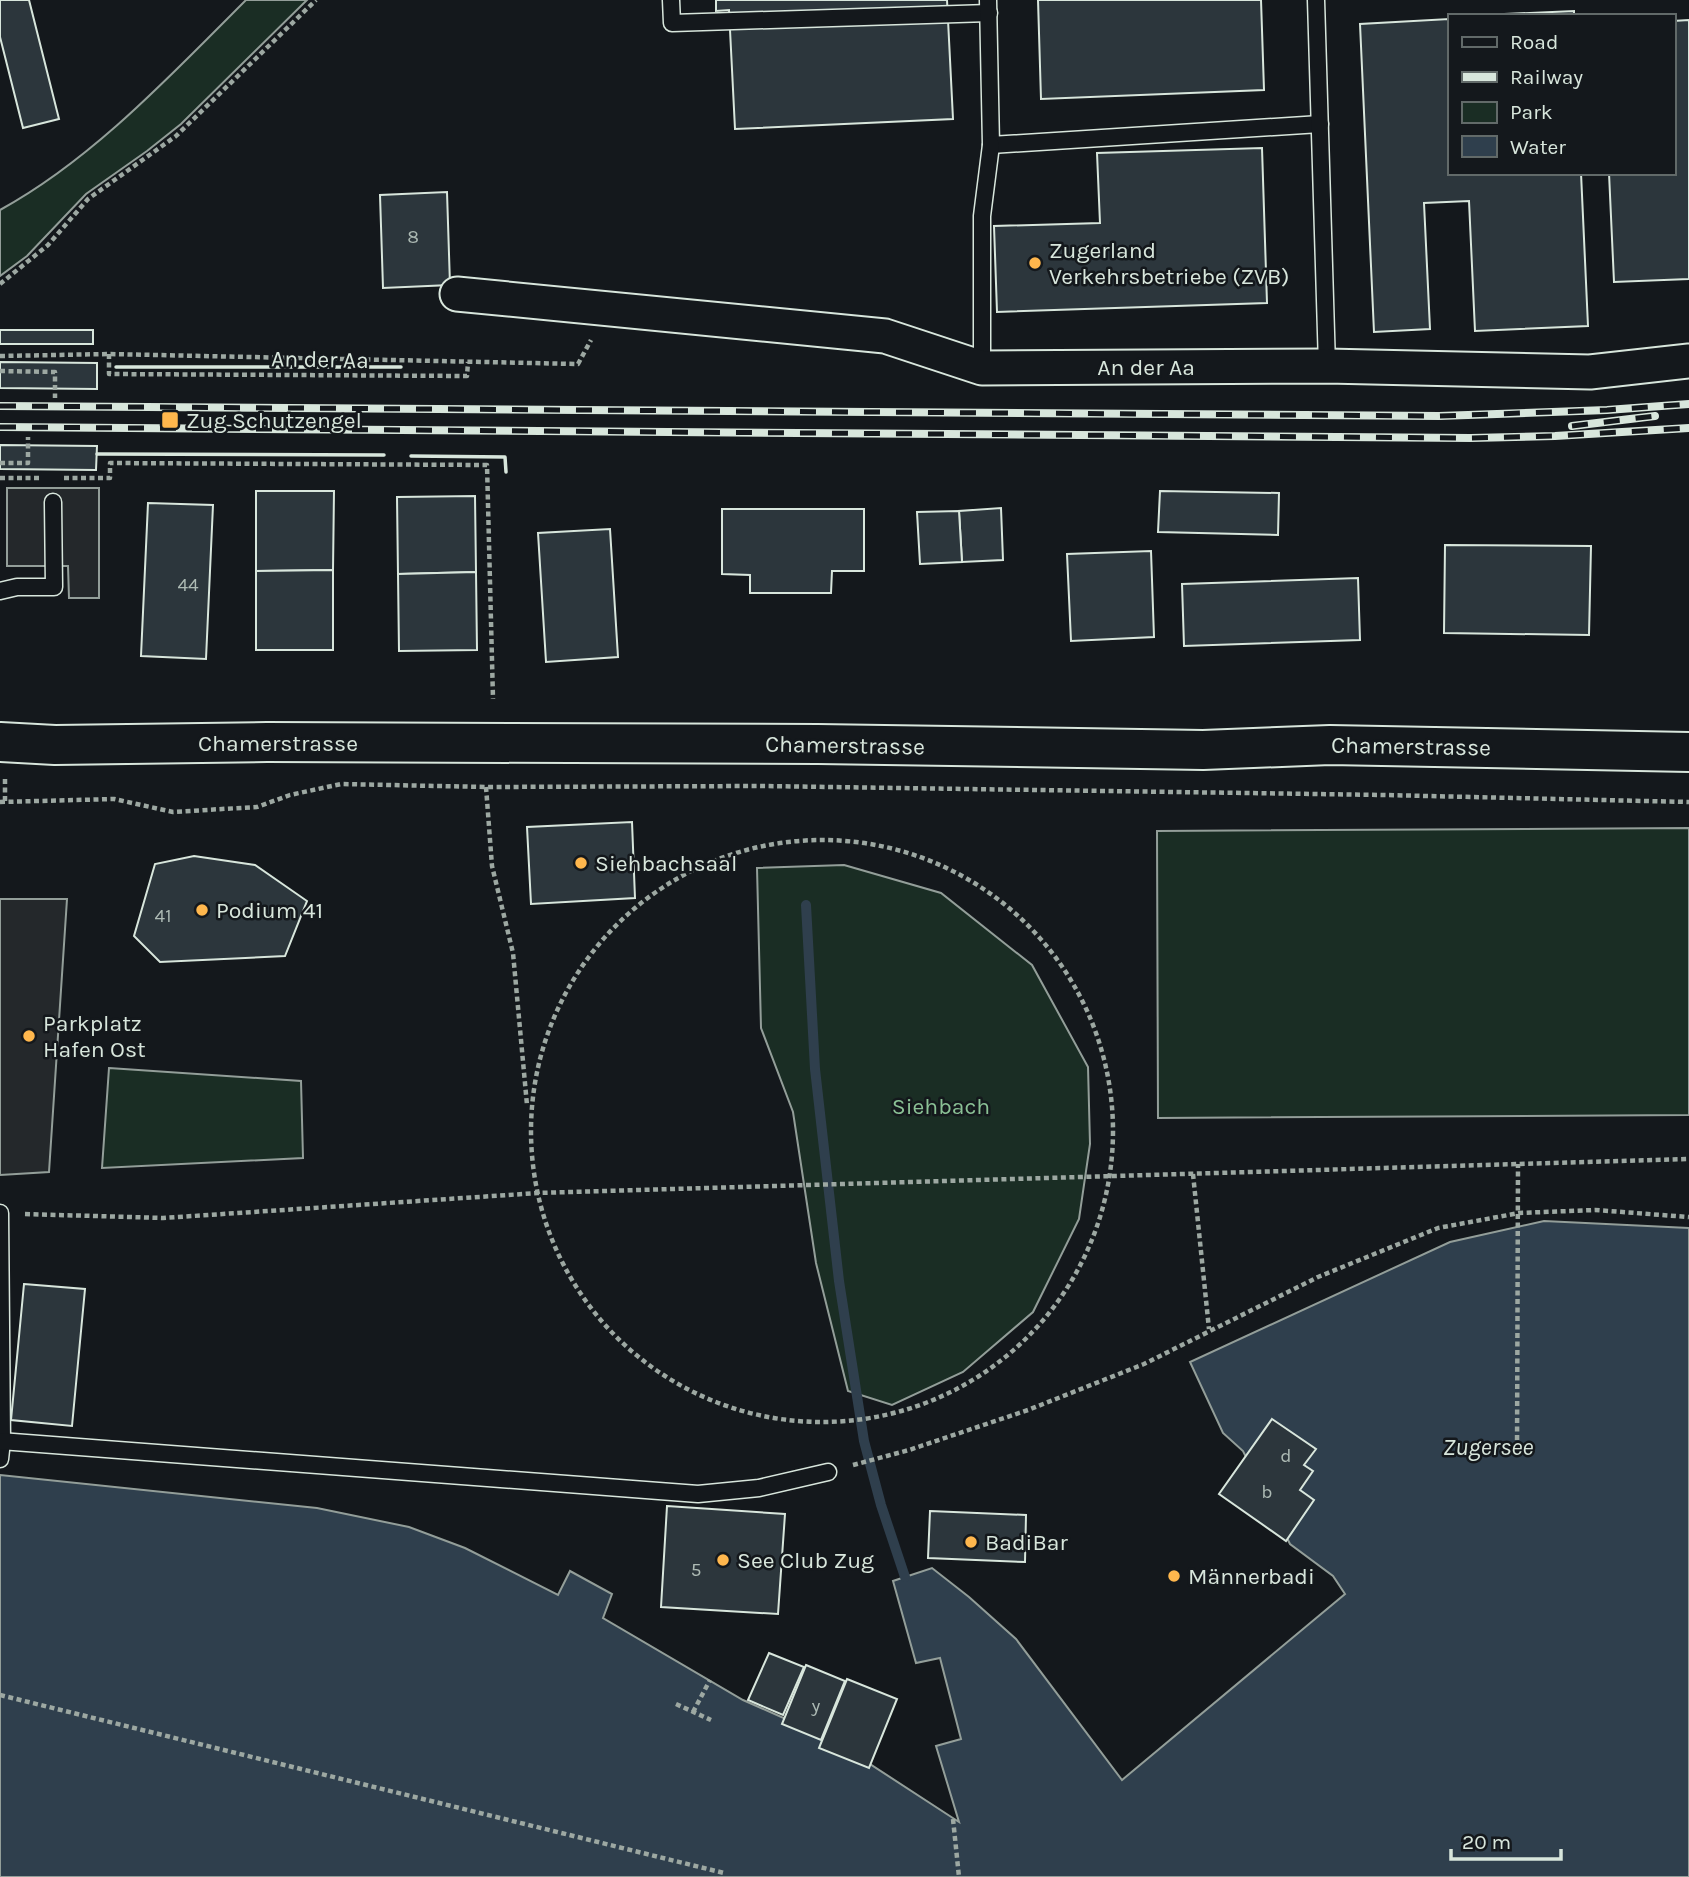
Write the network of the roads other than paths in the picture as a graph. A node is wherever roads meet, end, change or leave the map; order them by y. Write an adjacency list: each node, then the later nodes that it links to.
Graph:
1 (671, 0): 3 (lane)
2 (1316, 0): 4 (lane)
3 (989, 6): 5 (lane)
4 (1320, 124): 5 (lane); 8 (lane)
5 (991, 145): 9 (lane)
6 (457, 294): 9 (street, An der Aa)
7 (1689, 361): 8 (street, An der Aa)
8 (1327, 366): 9 (street, An der Aa)
9 (982, 368)
10 (52, 502): 11 (lane)
11 (0, 590)
12 (0, 742): 13 (main road, Chamerstrasse)
13 (1689, 752)
14 (1, 1213): 15 (lane)
15 (1, 1441): 16 (lane); 17 (lane)
16 (0, 1460)
17 (828, 1472)

